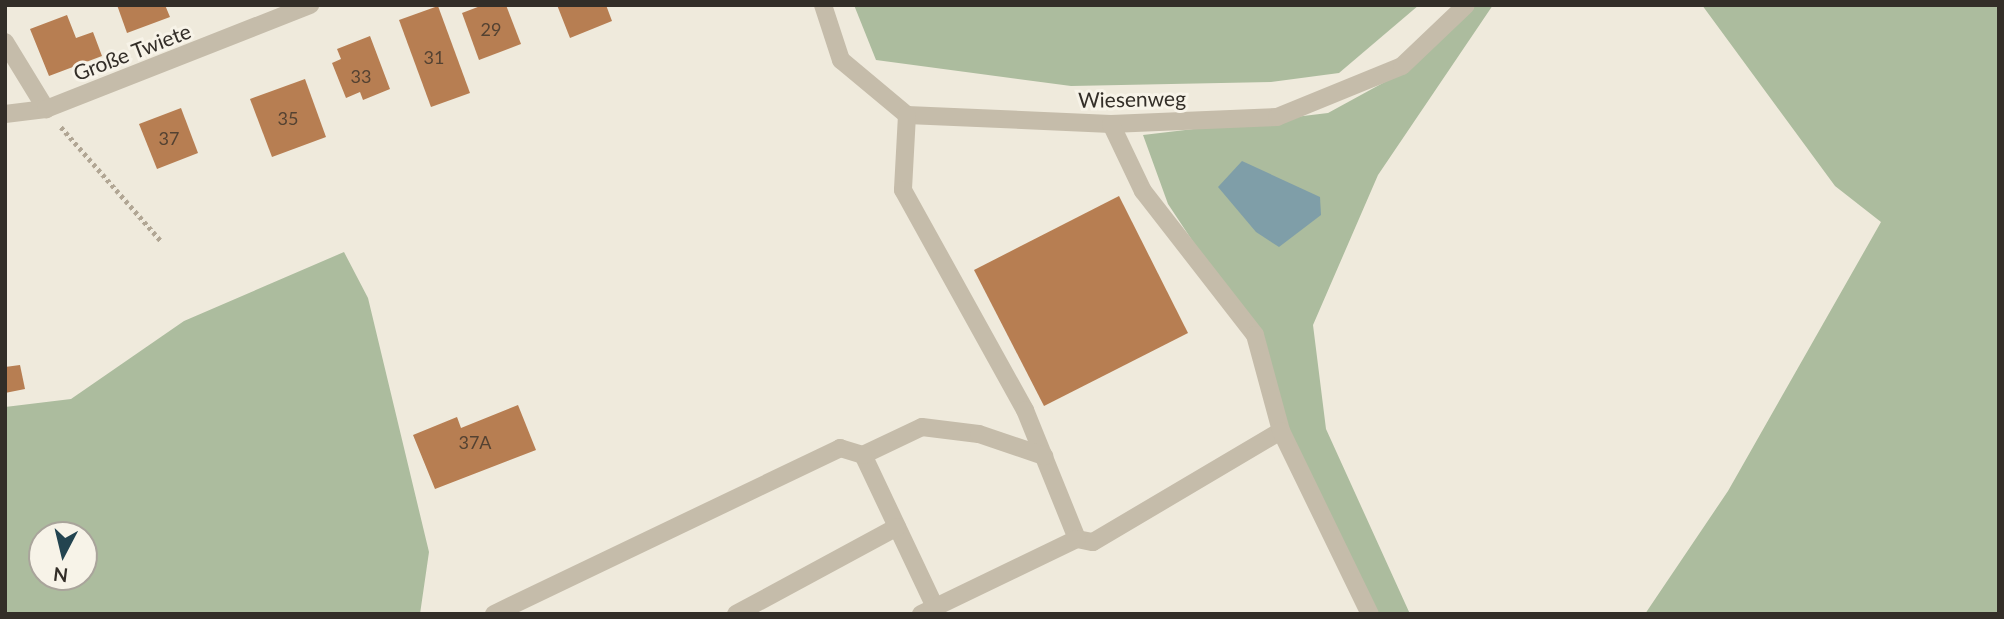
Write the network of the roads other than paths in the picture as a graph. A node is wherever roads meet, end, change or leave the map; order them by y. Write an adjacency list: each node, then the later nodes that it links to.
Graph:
1 (310, 5): 5 (street, Große Twiete)
2 (823, 5): 7 (street)
3 (1466, 5): 8 (street, Wiesenweg)
4 (5, 42): 5 (street)
5 (46, 109): 6 (street, Große Twiete)
6 (5, 114)
7 (907, 115): 8 (street, Wiesenweg); 11 (street)
8 (1111, 124): 9 (street)
9 (1281, 431): 13 (street); 17 (street)
10 (863, 455): 11 (street); 12 (street); 15 (street)
11 (1044, 456): 13 (street)
12 (897, 527): 14 (street); 16 (street)
13 (1077, 539): 14 (street)
14 (928, 610)
15 (494, 614)
16 (736, 614)
17 (1370, 614)

